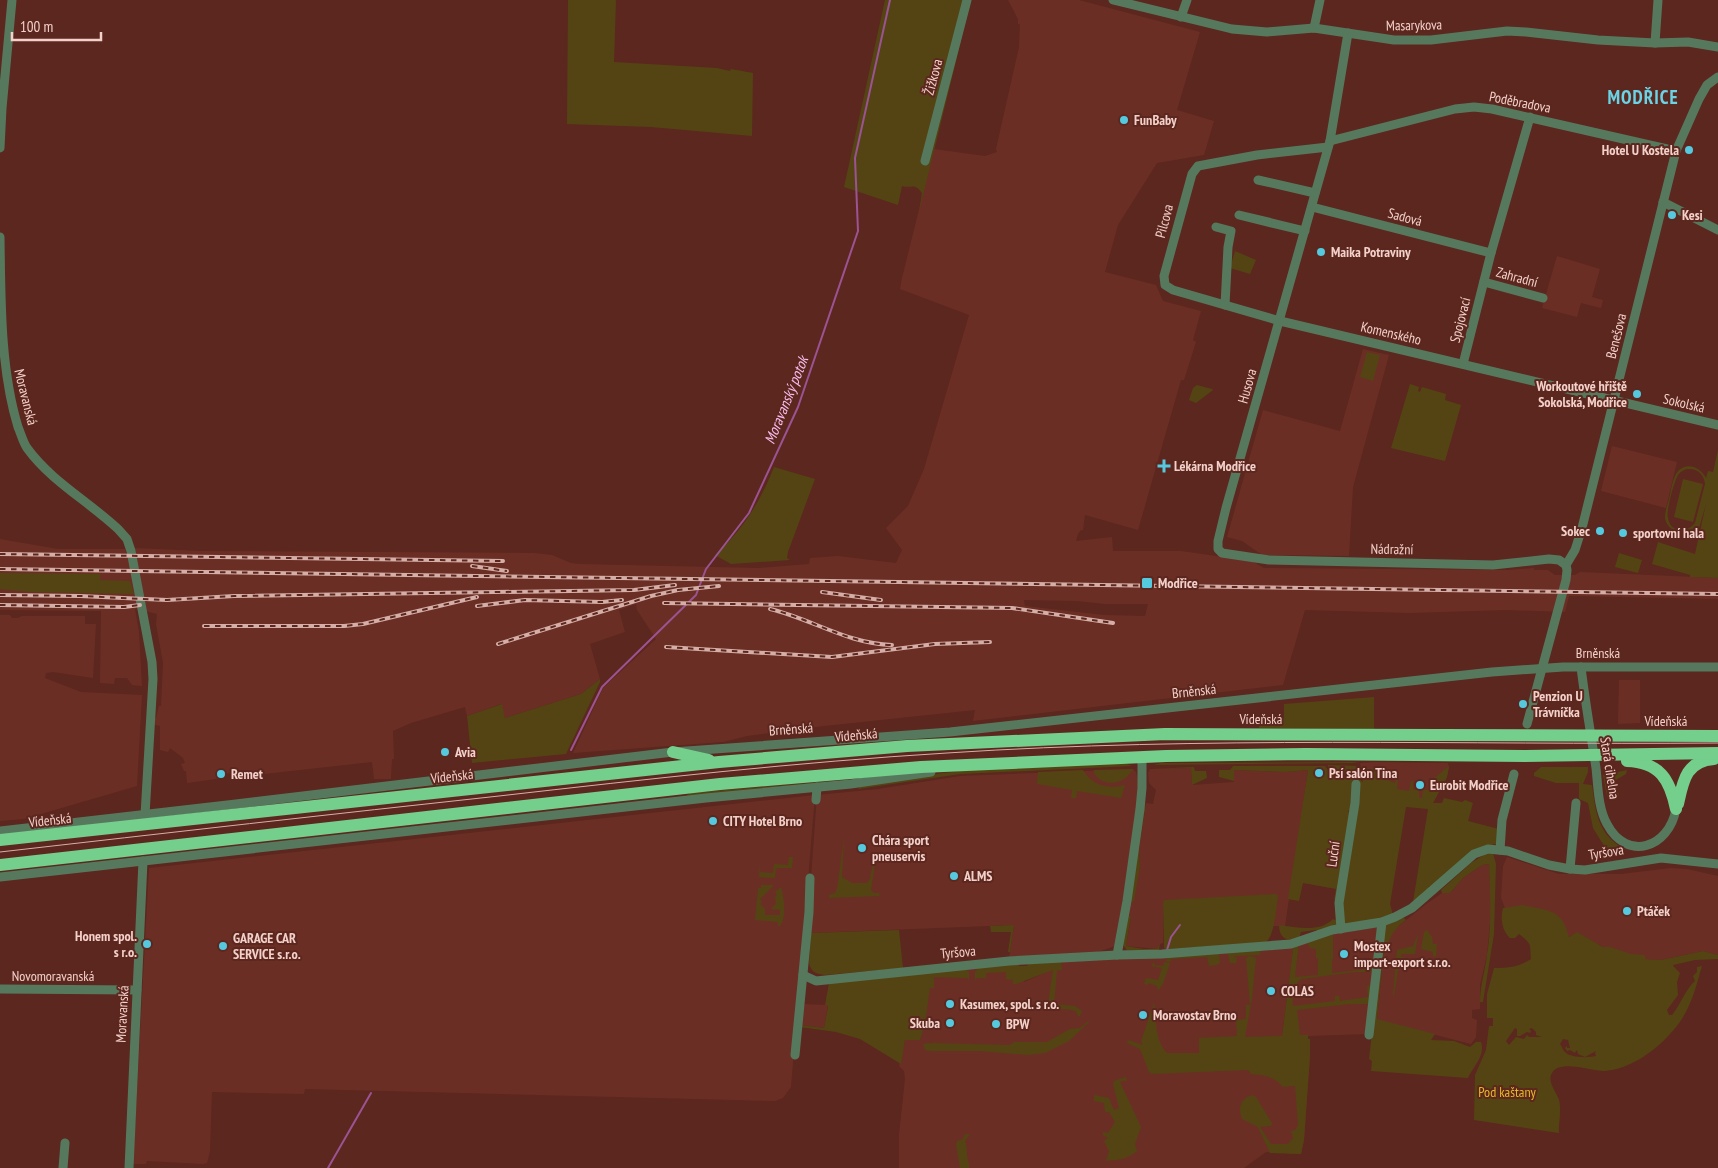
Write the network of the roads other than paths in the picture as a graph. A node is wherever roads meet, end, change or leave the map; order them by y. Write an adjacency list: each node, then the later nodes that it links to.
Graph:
1 (12, 0): 15 (street)
2 (967, 0): 17 (street, Žižkova)
3 (1113, 0): 7 (street, Masarykova)
4 (1187, 0): 7 (street)
5 (1320, 0): 8 (street)
6 (1658, 0): 10 (street)
7 (1181, 17): 8 (street, Masarykova)
8 (1314, 28): 9 (street, Masarykova)
9 (1348, 33): 10 (street, Masarykova); 14 (street, Husova)
10 (1655, 43): 11 (street, Masarykova)
11 (1718, 47)
12 (1718, 77): 16 (street, Benešova)
13 (1530, 117): 14 (street, Poděbradova); 16 (street, Poděbradova); 28 (street)
14 (1329, 144): 18 (street, Poděbradova); 20 (street, Husova)
15 (0, 148)
16 (1676, 151): 21 (street, Benešova)
17 (925, 161)
18 (1198, 166): 30 (street, Pilcova)
19 (1258, 180): 20 (street)
20 (1316, 193): 22 (street, Husova)
21 (1663, 202): 25 (street); 35 (street, Benešova)
22 (1312, 206): 26 (street, Husova); 28 (street, Sadová)
23 (1239, 215): 26 (street)
24 (1216, 228): 32 (street)
25 (1718, 230)
26 (1305, 231): 33 (street, Husova)
27 (0, 237): 57 (street, Moravanská)
28 (1491, 253): 29 (street)
29 (1484, 282): 31 (street, Zahradní); 34 (street, Spojovací)
30 (1165, 286): 32 (street, Komenského)
31 (1543, 298)
32 (1225, 305): 33 (street, Komenského)
33 (1280, 321): 34 (street, Komenského); 37 (street, Husova)
34 (1463, 364): 35 (street, Komenského)
35 (1614, 401): 36 (street, Sokolská); 38 (street, Benešova)
36 (1718, 425)
37 (1218, 549): 38 (street, Nádražní)
38 (1566, 564): 41 (street)
39 (1581, 667): 40 (street, Brněnská); 41 (street, Brněnská); 60 (street, Stará cihelna)
40 (1718, 667)
41 (1542, 668): 42 (street); 44 (street, Brněnská)
42 (1527, 724)
43 (1718, 736): 49 (highway, Vídeňská)
44 (673, 752): 49 (highway); 57 (street, Vídeňská)
45 (1718, 753): 47 (highway)
46 (1142, 757): 47 (highway); 50 (highway); 71 (street)
47 (1599, 758): 56 (highway)
48 (1718, 758): 56 (highway)
49 (719, 762): 59 (highway, Vídeňská)
50 (984, 764): 53 (street); 64 (highway)
51 (1514, 774): 61 (street)
52 (1356, 784): 70 (street, Luční)
53 (817, 787): 54 (street); 63 (street)
54 (816, 800)
55 (1576, 803): 66 (street)
56 (1676, 809): 60 (street)
57 (145, 814): 58 (street, Vídeňská)
58 (0, 831)
59 (0, 840)
60 (1647, 846): 62 (street)
61 (1500, 850): 66 (street, Tyršova); 69 (street, Tyršova)
62 (1650, 859): 65 (street, Tyršova); 66 (street, Tyršova)
63 (143, 861): 67 (street); 74 (street, Moravanská)
64 (0, 864)
65 (1718, 864)
66 (1570, 869)
67 (0, 876)
68 (810, 878): 72 (street)
69 (1382, 922): 70 (street, Tyršova); 75 (street)
70 (1341, 929): 71 (street, Tyršova)
71 (1118, 955): 72 (street, Tyršova)
72 (803, 975): 76 (street)
73 (0, 990): 74 (street, Novomoravanská)
74 (137, 990): 79 (street, Moravanská)
75 (1369, 1035)
76 (795, 1055)
77 (64, 1143): 78 (street)
78 (63, 1168)
79 (129, 1168)

